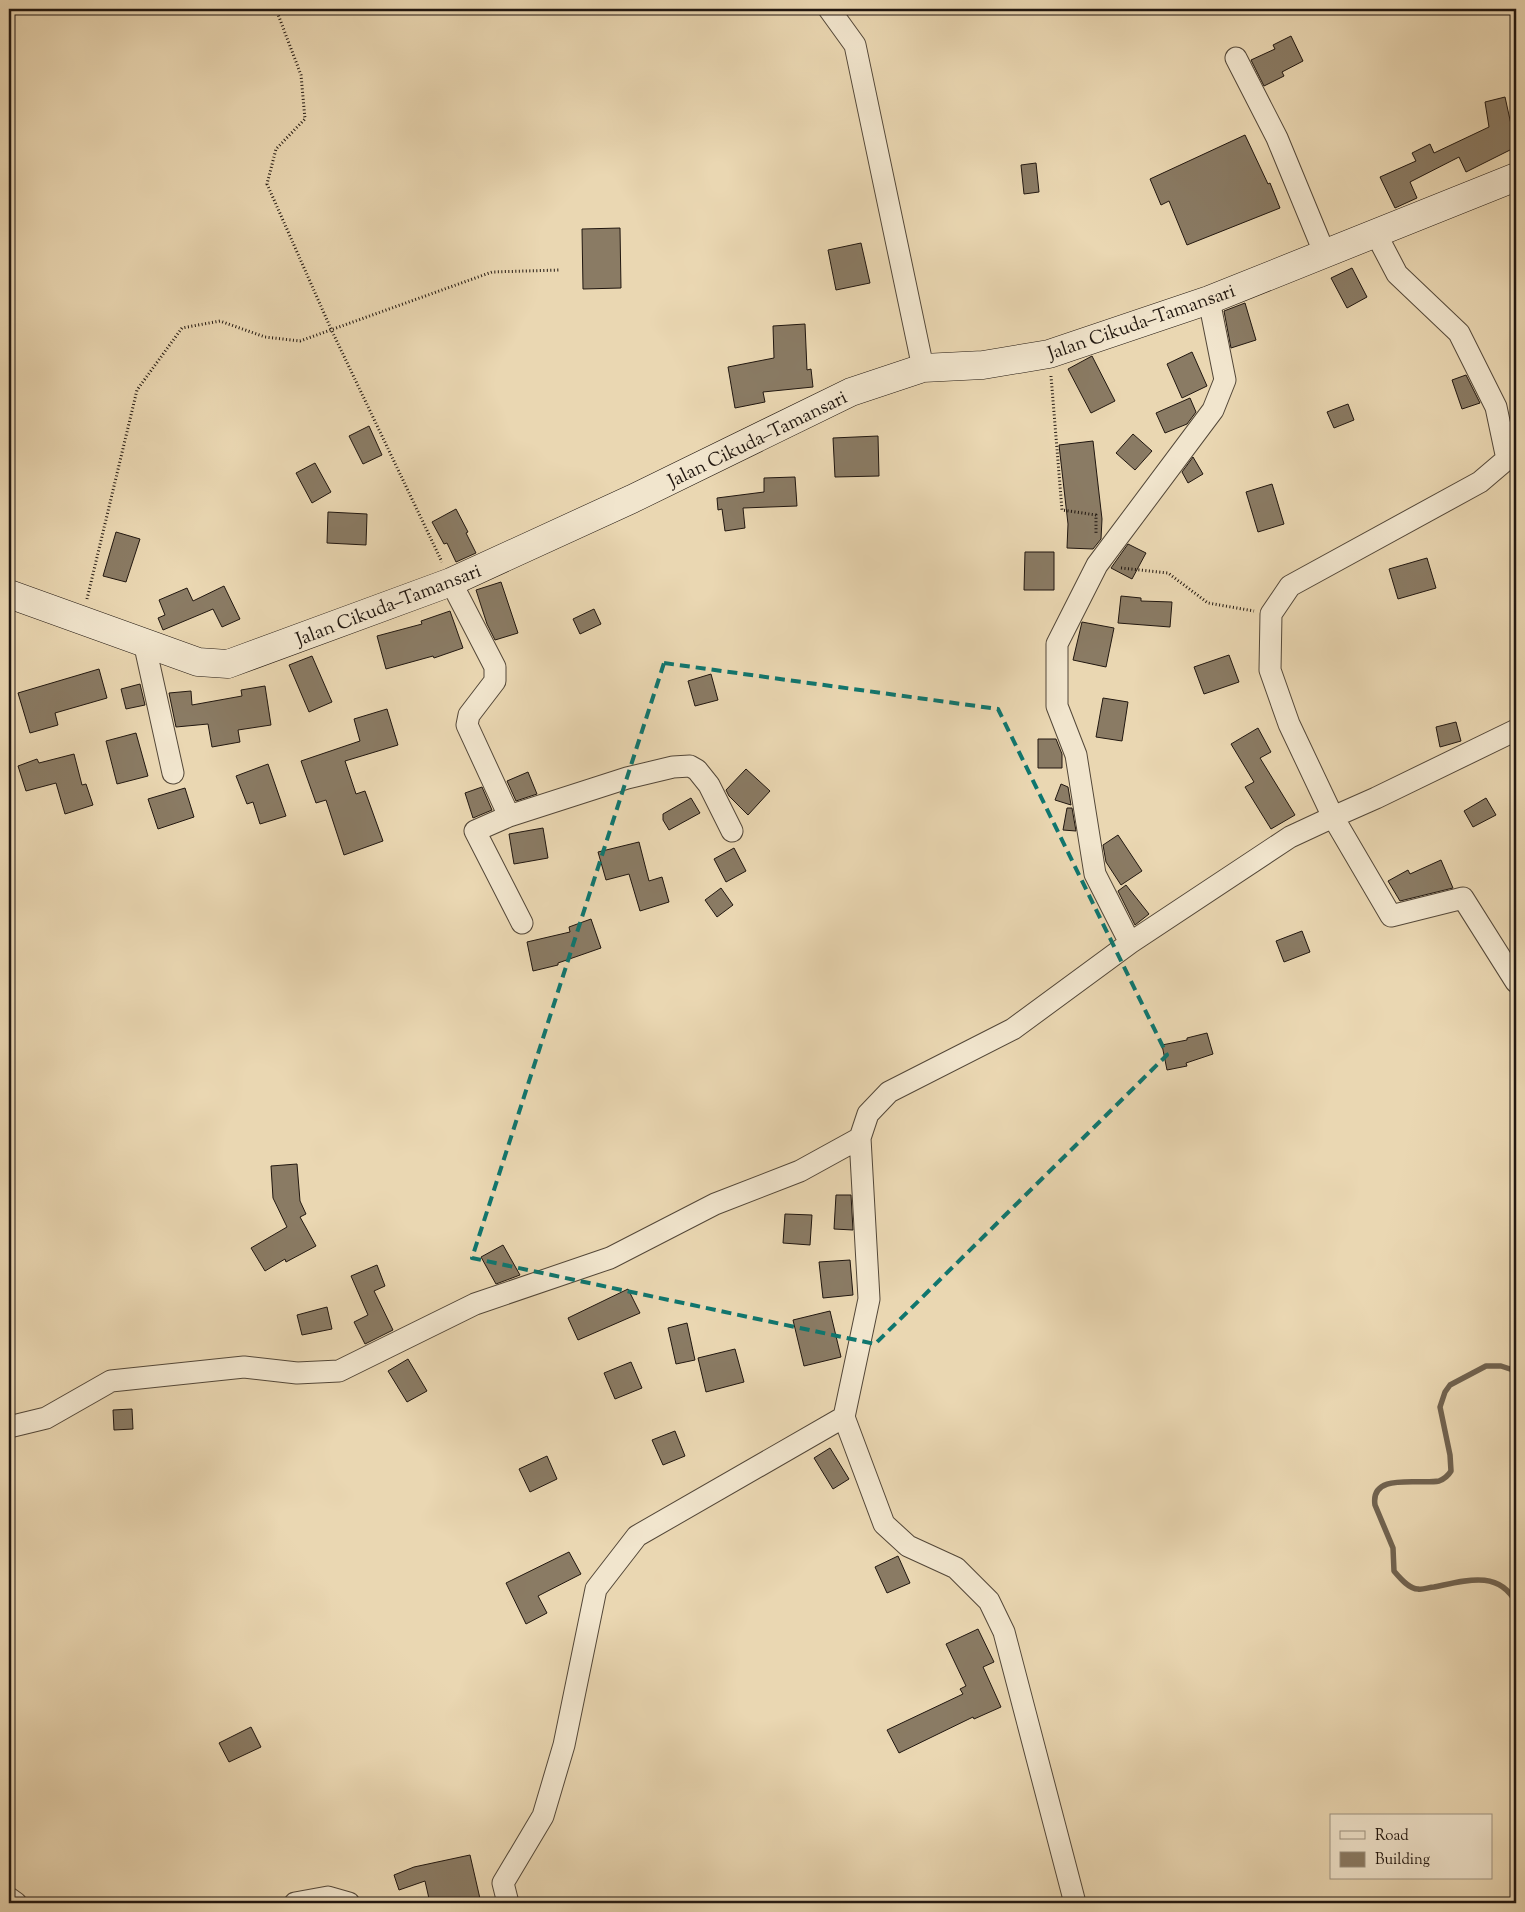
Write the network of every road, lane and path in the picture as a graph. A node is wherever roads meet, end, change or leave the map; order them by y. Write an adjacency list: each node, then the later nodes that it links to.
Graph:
1 (276, 9): 9 (path)
2 (829, 9): 10 (street)
3 (1236, 58): 6 (street)
4 (1516, 177): 5 (street, Jalan Cikuda–Tamansari)
5 (1376, 232): 6 (street, Jalan Cikuda–Tamansari); 11 (street)
6 (1324, 252): 8 (street, Jalan Cikuda–Tamansari)
7 (560, 270): 9 (path)
8 (1209, 300): 10 (street, Jalan Cikuda–Tamansari); 22 (street)
9 (331, 329): 12 (path); 14 (path)
10 (922, 368): 12 (street, Jalan Cikuda–Tamansari)
11 (1512, 458): 19 (street)
12 (451, 582): 15 (street, Jalan Cikuda–Tamansari); 18 (street)
13 (9, 594): 14 (street, Jalan Cikuda–Tamansari)
14 (82, 621): 15 (street, Jalan Cikuda–Tamansari)
15 (144, 642): 17 (street)
16 (1516, 730): 19 (street)
17 (173, 773)
18 (509, 816): 20 (street); 21 (street)
19 (1333, 817): 22 (street); 23 (street)
20 (732, 831)
21 (522, 923)
22 (1130, 943): 24 (street)
23 (1516, 982)
24 (860, 1138): 25 (street); 26 (street)
25 (844, 1418): 31 (street); 32 (street)
26 (9, 1427)
27 (9, 1898): 28 (street)
28 (16, 1903)
29 (295, 1903): 30 (street)
30 (349, 1903)
31 (508, 1903)
32 (1075, 1903)

